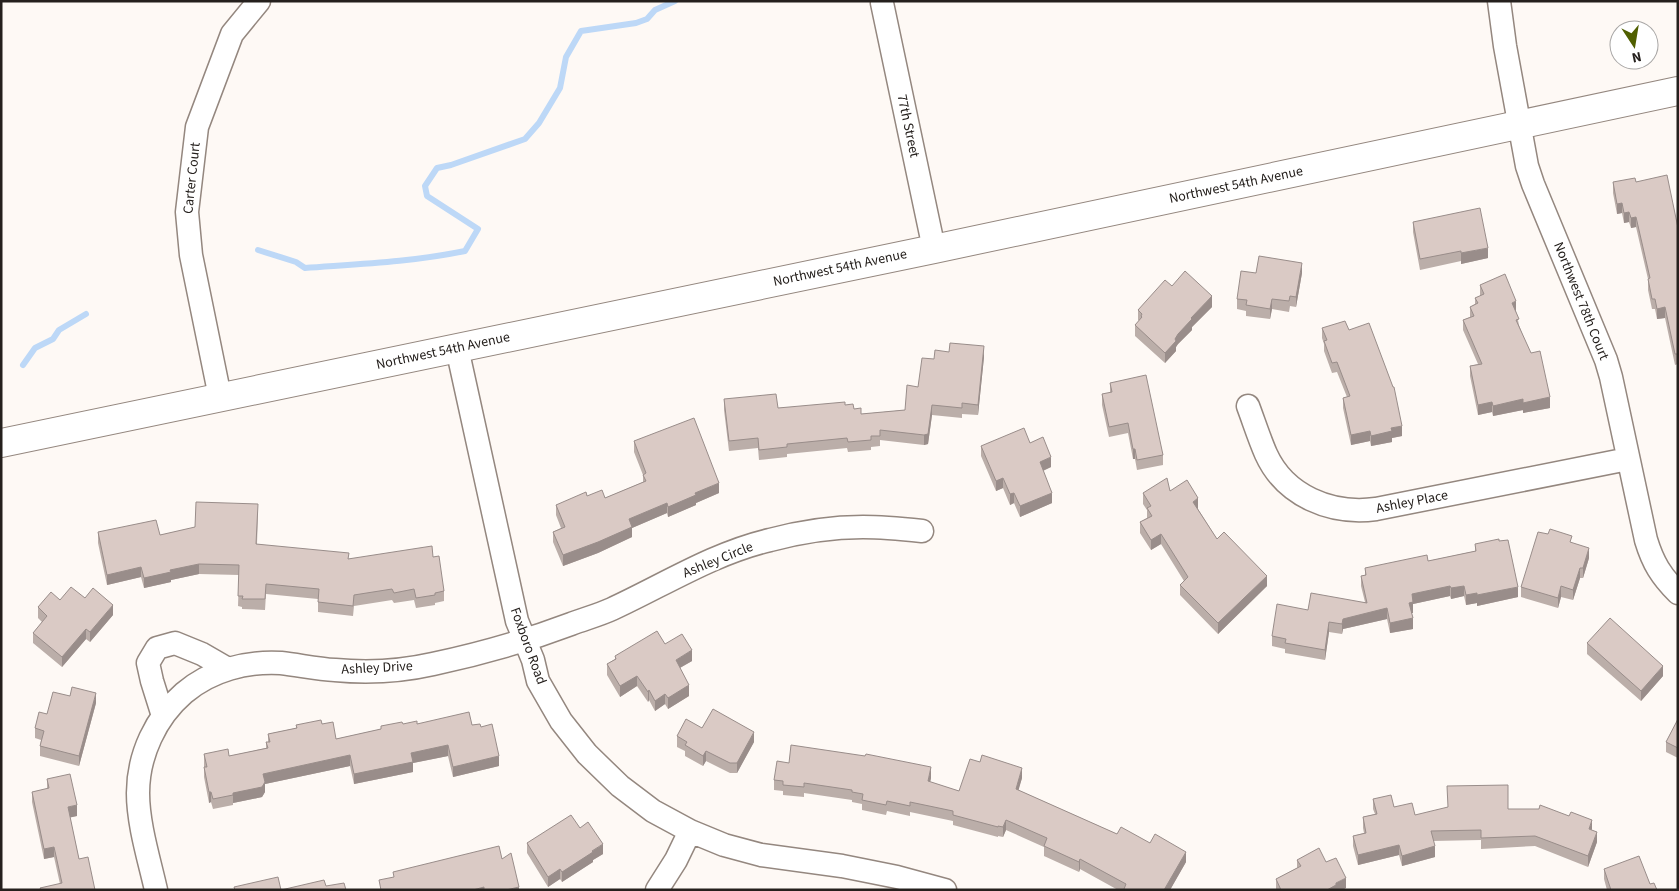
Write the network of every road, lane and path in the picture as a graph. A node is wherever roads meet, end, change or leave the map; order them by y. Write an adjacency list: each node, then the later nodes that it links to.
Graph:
1 (259, 1): 8 (street, Carter Court)
2 (1499, 1): 5 (street, Northwest 78th Court)
3 (882, 4): 6 (street, 77th Street)
4 (1678, 91): 5 (street, Northwest 54th Avenue)
5 (1519, 125): 6 (street, Northwest 54th Avenue); 11 (street, Northwest 78th Court)
6 (934, 249): 7 (street, Northwest 54th Avenue)
7 (458, 348): 8 (street, Northwest 54th Avenue); 14 (street, Foxboro Road)
8 (220, 398): 10 (street, Northwest 54th Avenue)
9 (1248, 406): 11 (street, Ashley Place)
10 (1, 443)
11 (1628, 459): 13 (street, Northwest 78th Court)
12 (922, 531): 14 (street, Ashley Circle)
13 (1678, 593)
14 (525, 640): 15 (street, Ashley Drive); 17 (street, Foxboro Road)
15 (228, 669): 16 (street, Ashley Drive); 16 (street)
16 (163, 716): 18 (street, Ashley Drive)
17 (690, 831): 19 (street); 20 (street, Foxboro Road)
18 (156, 890)
19 (657, 890)
20 (945, 890)

